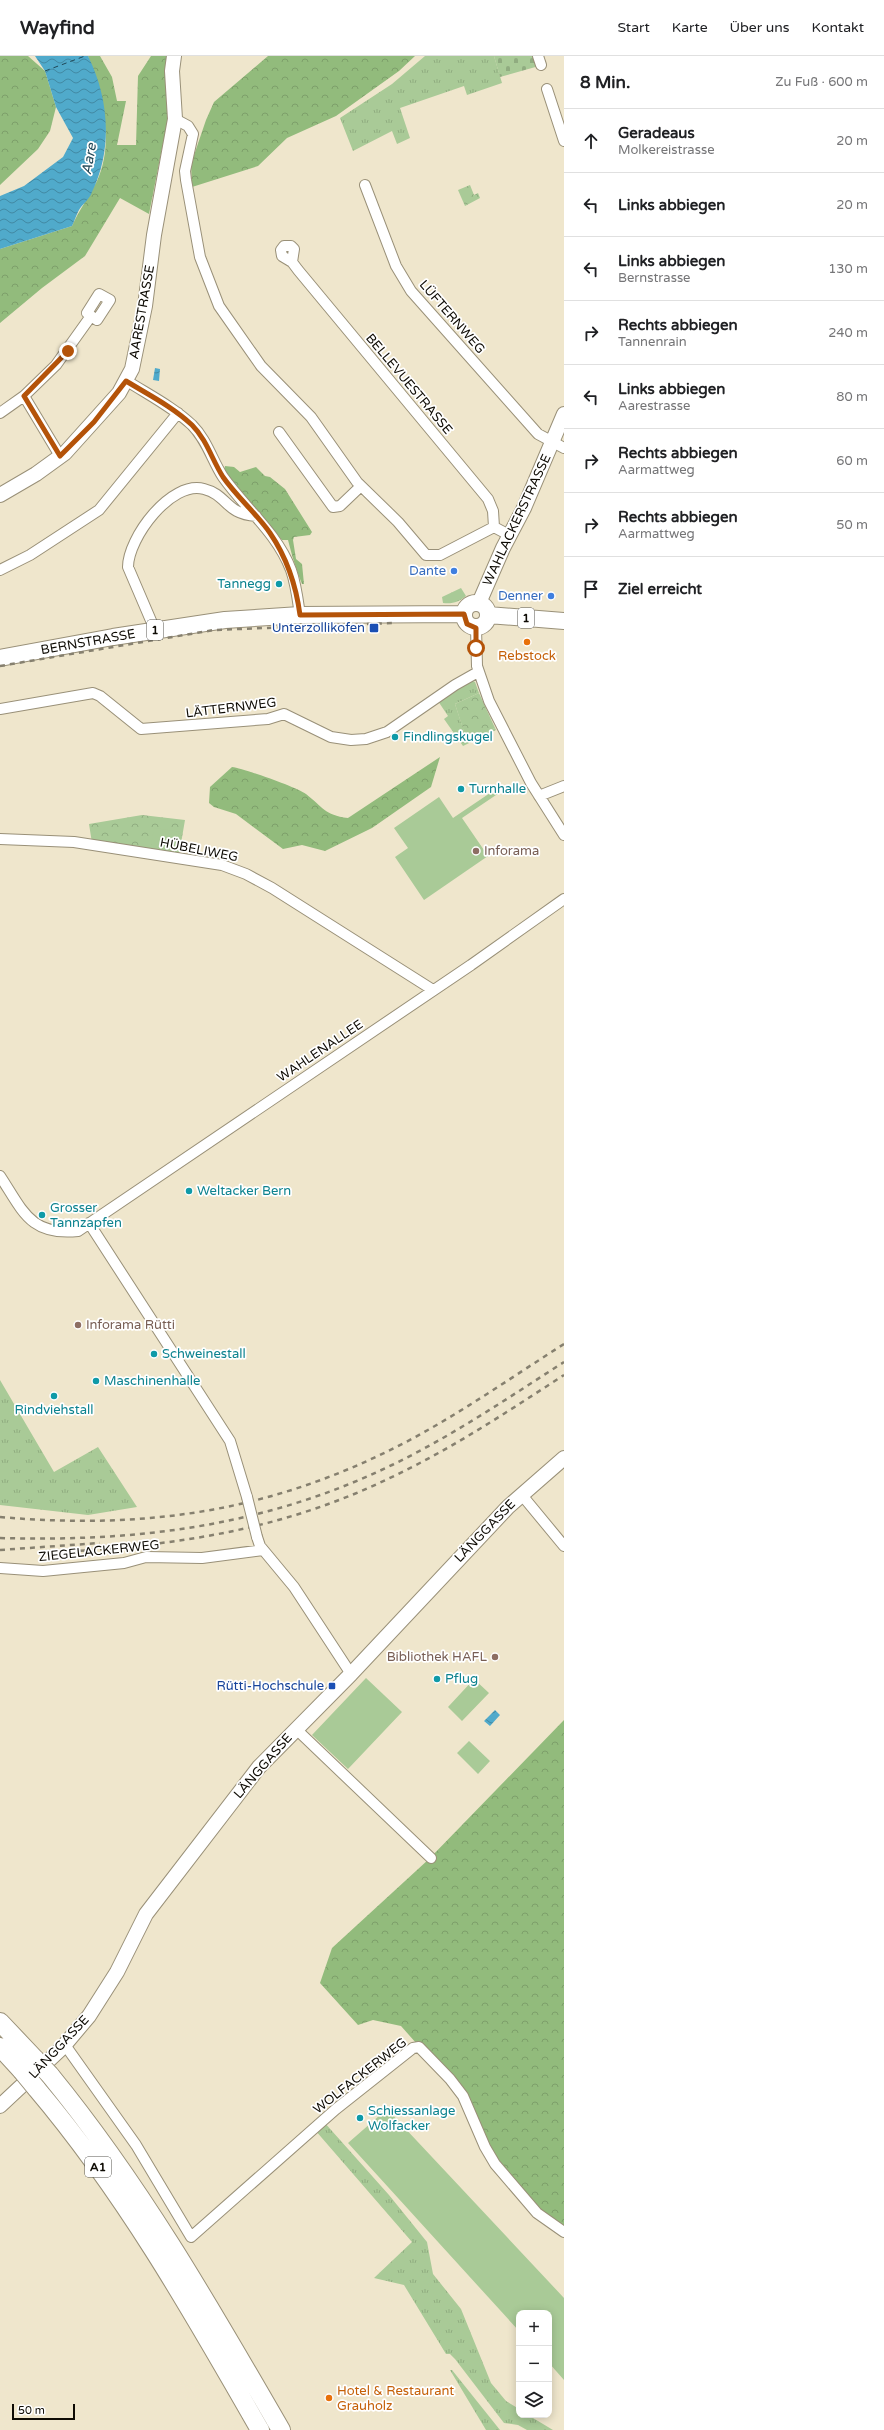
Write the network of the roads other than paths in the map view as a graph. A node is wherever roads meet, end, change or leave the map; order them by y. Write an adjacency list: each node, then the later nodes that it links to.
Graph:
1 (174, 56): 3 (street, AARESTRASSE)
2 (547, 89): 4 (street)
3 (175, 119): 8 (street, AARESTRASSE); 16 (street)
4 (564, 141)
5 (365, 186): 14 (street, LÜFTERNWEG)
6 (292, 262): 19 (street, BELLEVUESTRASSE)
7 (91, 316): 9 (street)
8 (126, 381): 11 (street); 15 (street, AARESTRASSE)
9 (24, 396): 10 (street); 15 (street)
10 (0, 413)
11 (178, 413): 18 (street); 21 (street)
12 (564, 414): 14 (street, WAHLACKERSTRASSE)
13 (279, 432): 16 (street)
14 (558, 446): 20 (street, WAHLACKERSTRASSE)
15 (60, 456): 17 (street, AARESTRASSE)
16 (361, 486): 19 (street)
17 (0, 495)
18 (256, 516): 24 (street); 27 (street)
19 (494, 527): 20 (street)
20 (509, 535): 22 (street, WAHLACKERSTRASSE)
21 (0, 570)
22 (484, 609): 23 (main road); 25 (main road, 1); 26 (main road)
23 (464, 614): 24 (main road, BERNSTRASSE / 1); 26 (main road)
24 (300, 615): 27 (main road, BERNSTRASSE / 1)
25 (564, 621)
26 (476, 628): 29 (street)
27 (155, 630): 28 (main road, BERNSTRASSE / 1)
28 (0, 658)
29 (478, 672): 30 (street, LÄTTERNWEG); 32 (street)
30 (0, 709)
31 (564, 786): 32 (street)
32 (539, 796): 33 (street)
33 (564, 835)
34 (0, 839): 36 (street, HÜBELIWEG)
35 (564, 899): 36 (street, WAHLENALLEE)
36 (433, 990): 38 (street, WAHLENALLEE)
37 (0, 1176): 38 (street, WAHLENALLEE)
38 (89, 1223): 42 (street, bridge)
39 (564, 1458): 40 (street, LÄNGGASSE)
40 (521, 1494): 41 (street); 44 (street, LÄNGGASSE)
41 (564, 1546)
42 (263, 1550): 43 (street, ZIEGELACKERWEG); 44 (street)
43 (0, 1568)
44 (351, 1674): 45 (street, LÄNGGASSE)
45 (296, 1729): 46 (street); 48 (street, LÄNGGASSE)
46 (430, 1858)
47 (0, 2022): 53 (highway, A1, bridge)
48 (65, 2045): 50 (street, LÄNGGASSE); 51 (street, WOLFACKERWEG)
49 (0, 2047): 52 (highway, A1, bridge)
50 (0, 2106)
51 (564, 2232)
52 (260, 2430)
53 (281, 2430)

